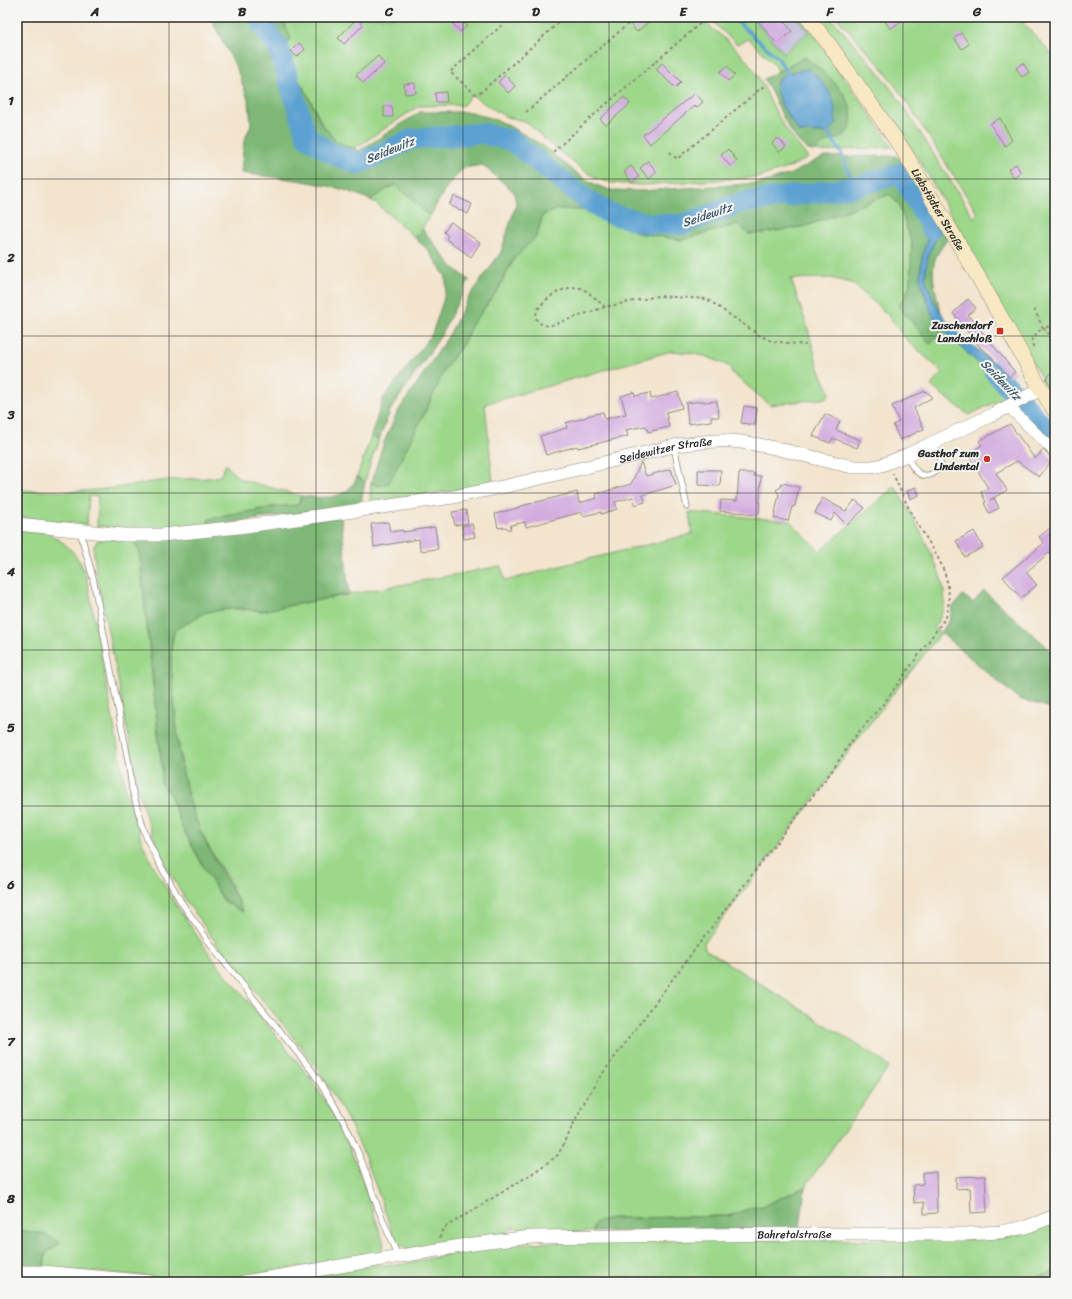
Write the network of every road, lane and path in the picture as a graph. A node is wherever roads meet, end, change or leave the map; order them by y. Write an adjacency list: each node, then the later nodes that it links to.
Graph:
1 (511, 17): 2 (path)
2 (565, 17)
3 (636, 17): 9 (path)
4 (699, 17): 7 (path)
5 (703, 17): 7 (path)
6 (807, 17): 19 (main road, Liebstädter Straße)
7 (705, 20): 10 (path)
8 (765, 85): 11 (path)
9 (526, 112)
10 (553, 152)
11 (670, 152)
12 (605, 308): 12 (path); 18 (path)
13 (1034, 309): 15 (path)
14 (1055, 325): 15 (path)
15 (1043, 328): 16 (path); 17 (path)
16 (1038, 332)
17 (1055, 340)
18 (806, 345)
19 (1041, 389): 20 (street, Seidewitzer Straße); 21 (main road, Liebstädter Straße)
20 (1016, 402): 22 (street, Seidewitzer Straße); 24 (street)
21 (1055, 411)
22 (933, 443): 25 (street, Seidewitzer Straße); 25 (lane)
23 (673, 446): 26 (street, Seidewitzer Straße); 27 (lane); 29 (street, Seidewitzer Straße)
24 (1055, 452)
25 (907, 455): 26 (street, Seidewitzer Straße)
26 (888, 463): 31 (path)
27 (687, 507)
28 (17, 524): 29 (street, Seidewitzer Straße)
29 (80, 531): 32 (lane)
30 (1055, 1216): 31 (street, Bahretalstraße)
31 (439, 1251): 32 (street, Bahretalstraße)
32 (398, 1258): 35 (street, Bahretalstraße)
33 (17, 1272): 34 (street)
34 (150, 1282)
35 (244, 1282)

